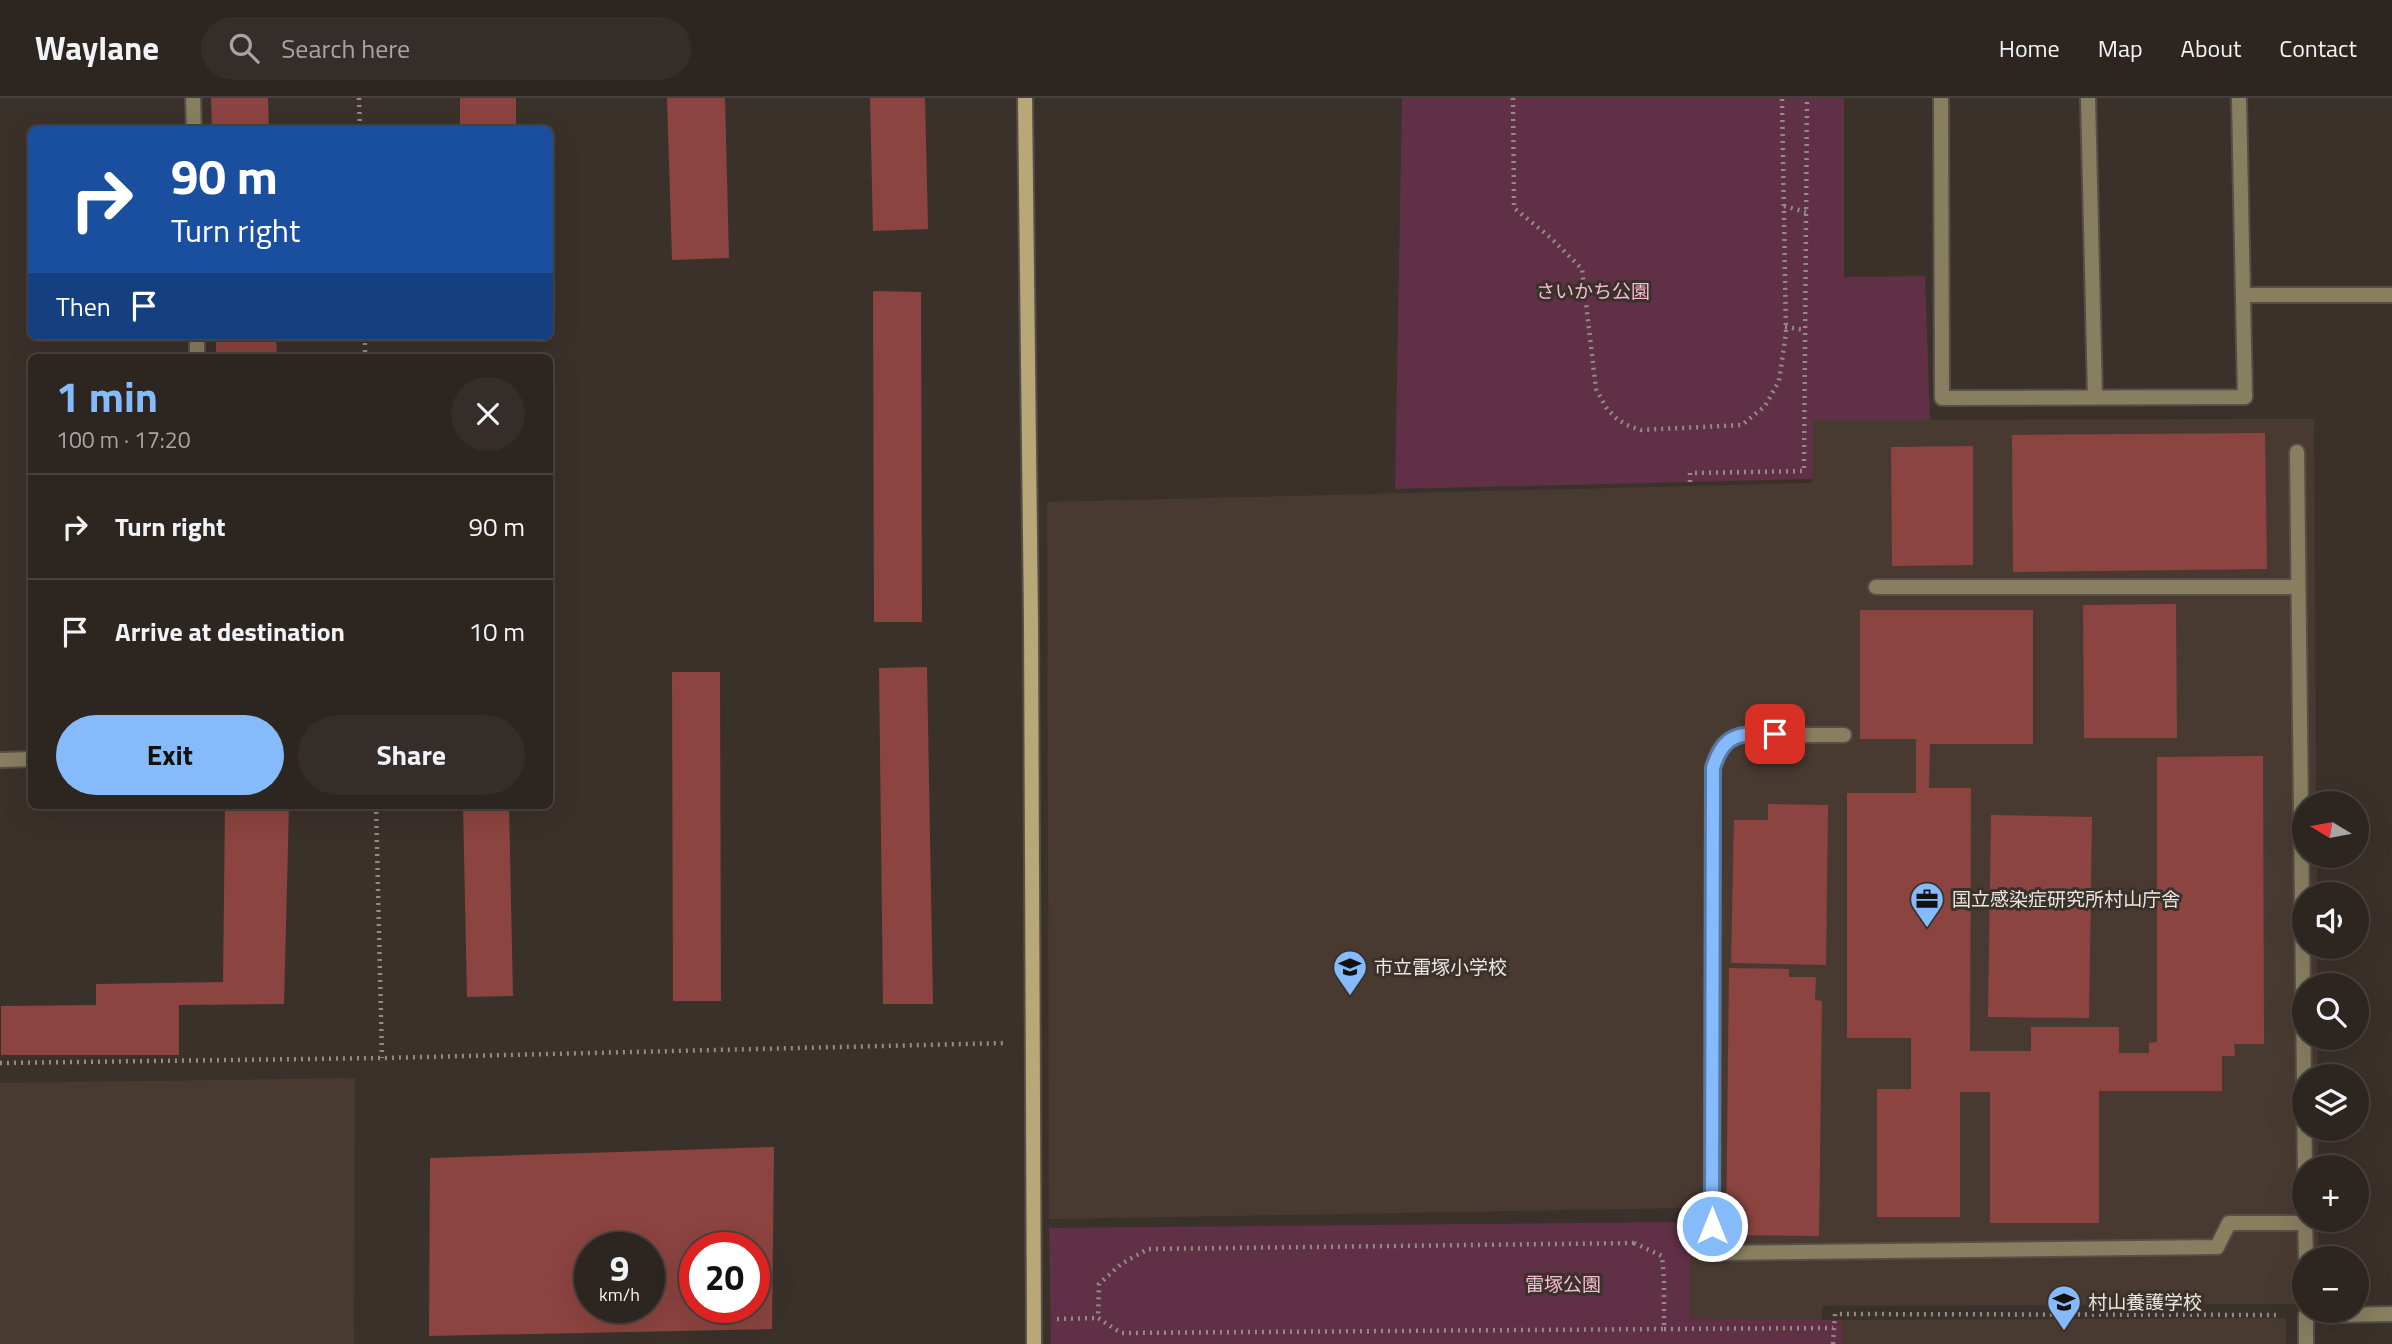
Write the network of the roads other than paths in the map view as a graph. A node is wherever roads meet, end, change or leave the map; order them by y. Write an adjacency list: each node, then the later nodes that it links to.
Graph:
1 (193, 98): 6 (street)
2 (1025, 98): 21 (street)
3 (1941, 98): 9 (street)
4 (2088, 98): 9 (street)
5 (2239, 98): 7 (street)
6 (194, 126)
7 (2243, 295): 8 (street); 9 (street)
8 (2392, 295)
9 (2095, 398)
10 (2297, 452): 12 (street)
11 (1876, 587): 12 (street)
12 (2298, 587): 16 (street)
13 (1844, 736): 17 (street)
14 (28, 759): 15 (street)
15 (0, 760)
16 (2305, 1155)
17 (2292, 1221)
18 (2369, 1314): 19 (street)
19 (2392, 1314)
20 (2306, 1323): 22 (street)
21 (1034, 1344)
22 (2306, 1344)

